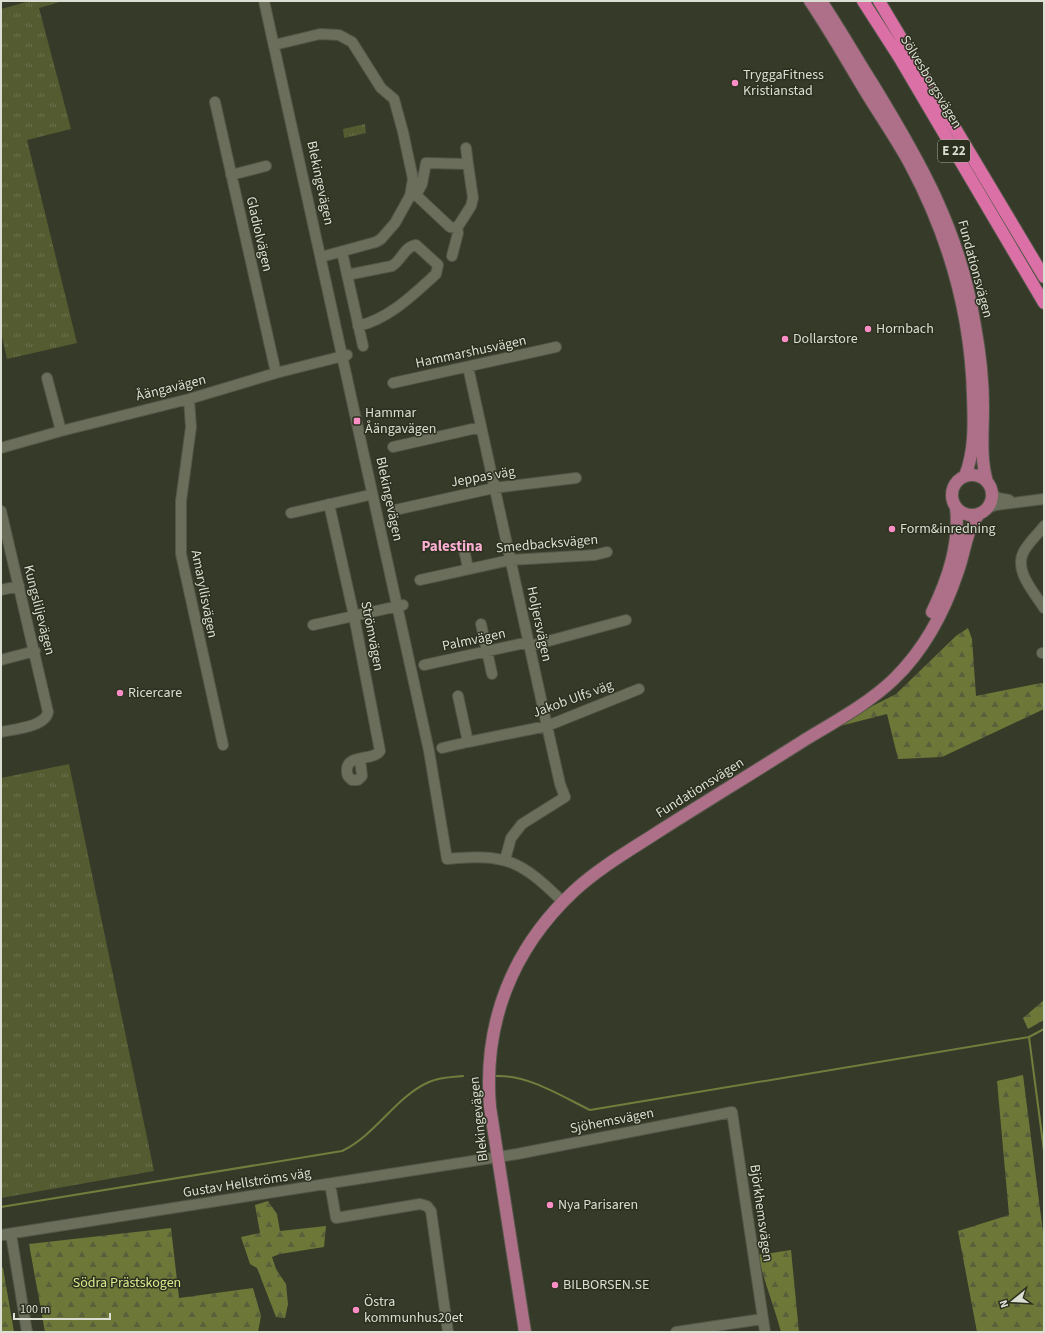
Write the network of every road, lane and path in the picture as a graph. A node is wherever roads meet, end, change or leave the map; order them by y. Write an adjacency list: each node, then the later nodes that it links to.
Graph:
1 (264, 1): 7 (street, Blekingevägen)
2 (268, 1): 7 (street, Blekingevägen)
3 (810, 1): 34 (main road, Fundationsvägen)
4 (821, 1): 36 (main road, Fundationsvägen)
5 (864, 1): 20 (highway, Sölvesborgsvägen / E 22)
6 (879, 1): 19 (highway, Sölvesborgsvägen / E 22)
7 (276, 44): 13 (street); 16 (street, Blekingevägen)
8 (215, 102): 12 (street, Gladiolvägen)
9 (466, 148): 10 (street)
10 (468, 164): 13 (street); 14 (street)
11 (266, 166): 12 (street)
12 (231, 175): 26 (street, Gladiolvägen)
13 (413, 196): 14 (street); 15 (street)
14 (457, 228): 17 (street)
15 (342, 252): 16 (street); 18 (street)
16 (323, 256): 24 (street, Blekingevägen)
17 (452, 256)
18 (347, 275): 21 (street); 21 (street)
19 (1044, 277)
20 (1044, 303)
21 (358, 326): 22 (street)
22 (363, 346)
23 (556, 347): 25 (street, Hammarshusvägen)
24 (345, 356): 26 (street, Åängavägen); 55 (street, Blekingevägen)
25 (468, 367): 28 (street, Hammarshusvägen); 30 (street, Holjersvägen)
26 (276, 373): 29 (street, Åängavägen)
27 (47, 378): 31 (street)
28 (393, 383)
29 (189, 399): 31 (street, Åängavägen); 73 (street, Amaryllisvägen)
30 (481, 427): 32 (street); 37 (street, Holjersvägen)
31 (61, 430): 33 (street, Åängavägen)
32 (393, 447)
33 (1, 448)
34 (965, 476): 36 (main road); 42 (main road)
35 (576, 478): 37 (street, Jeppas väg)
36 (989, 487): 40 (street); 44 (main road)
37 (494, 488): 43 (street, Jeppas väg); 50 (street, Holjersvägen)
38 (365, 496): 41 (street)
39 (1044, 500): 40 (street)
40 (1019, 502): 44 (street)
41 (329, 504): 45 (street); 57 (street, Strömvägen)
42 (956, 507): 44 (main road); 69 (main road, Fundationsvägen)
43 (395, 510)
44 (983, 511): 69 (main road, Fundationsvägen)
45 (291, 513)
46 (2, 516): 53 (street, Kungsliljevägen)
47 (1044, 526): 56 (street)
48 (463, 545): 51 (street)
49 (607, 552): 50 (street, Smedbacksvägen)
50 (510, 560): 51 (street, Smedbacksvägen); 61 (street, Holjersvägen)
51 (468, 568): 52 (street, Smedbacksvägen)
52 (420, 580)
53 (19, 586): 54 (street); 63 (street, Kungsliljevägen)
54 (1, 590)
55 (400, 606): 57 (street); 76 (street, Blekingevägen)
56 (1044, 608)
57 (354, 616): 60 (street); 75 (street, Strömvägen)
58 (626, 620): 61 (street, Palmvägen)
59 (480, 624): 62 (street)
60 (313, 625)
61 (529, 644): 62 (street, Palmvägen); 70 (street, Holjersvägen)
62 (487, 651): 65 (street, Palmvägen); 66 (street)
63 (35, 652): 64 (street); 71 (street, Kungsliljevägen)
64 (1, 660)
65 (424, 665)
66 (492, 674)
67 (639, 689): 70 (street, Jakob Ulfs väg)
68 (458, 696): 72 (street)
69 (859, 706): 77 (main road, Fundationsvägen)
70 (547, 726): 72 (street, Jakob Ulfs väg); 76 (street, Holjersvägen)
71 (1, 732)
72 (468, 742): 74 (street, Jakob Ulfs väg)
73 (223, 745)
74 (442, 748)
75 (360, 759)
76 (505, 860): 77 (street, Blekingevägen)
77 (563, 902): 79 (main road, Blekingevägen)
78 (732, 1112): 79 (street, Sjöhemsvägen); 82 (street, Björkhemsvägen)
79 (498, 1157): 80 (street, Gustav Hellströms väg); 85 (main road, Blekingevägen)
80 (330, 1184): 81 (street, Gustav Hellströms väg); 84 (street)
81 (6, 1234): 83 (street)
82 (762, 1319): 86 (street); 87 (street, Björkhemsvägen)
83 (27, 1332)
84 (448, 1332)
85 (525, 1332)
86 (676, 1332)
87 (765, 1332)

